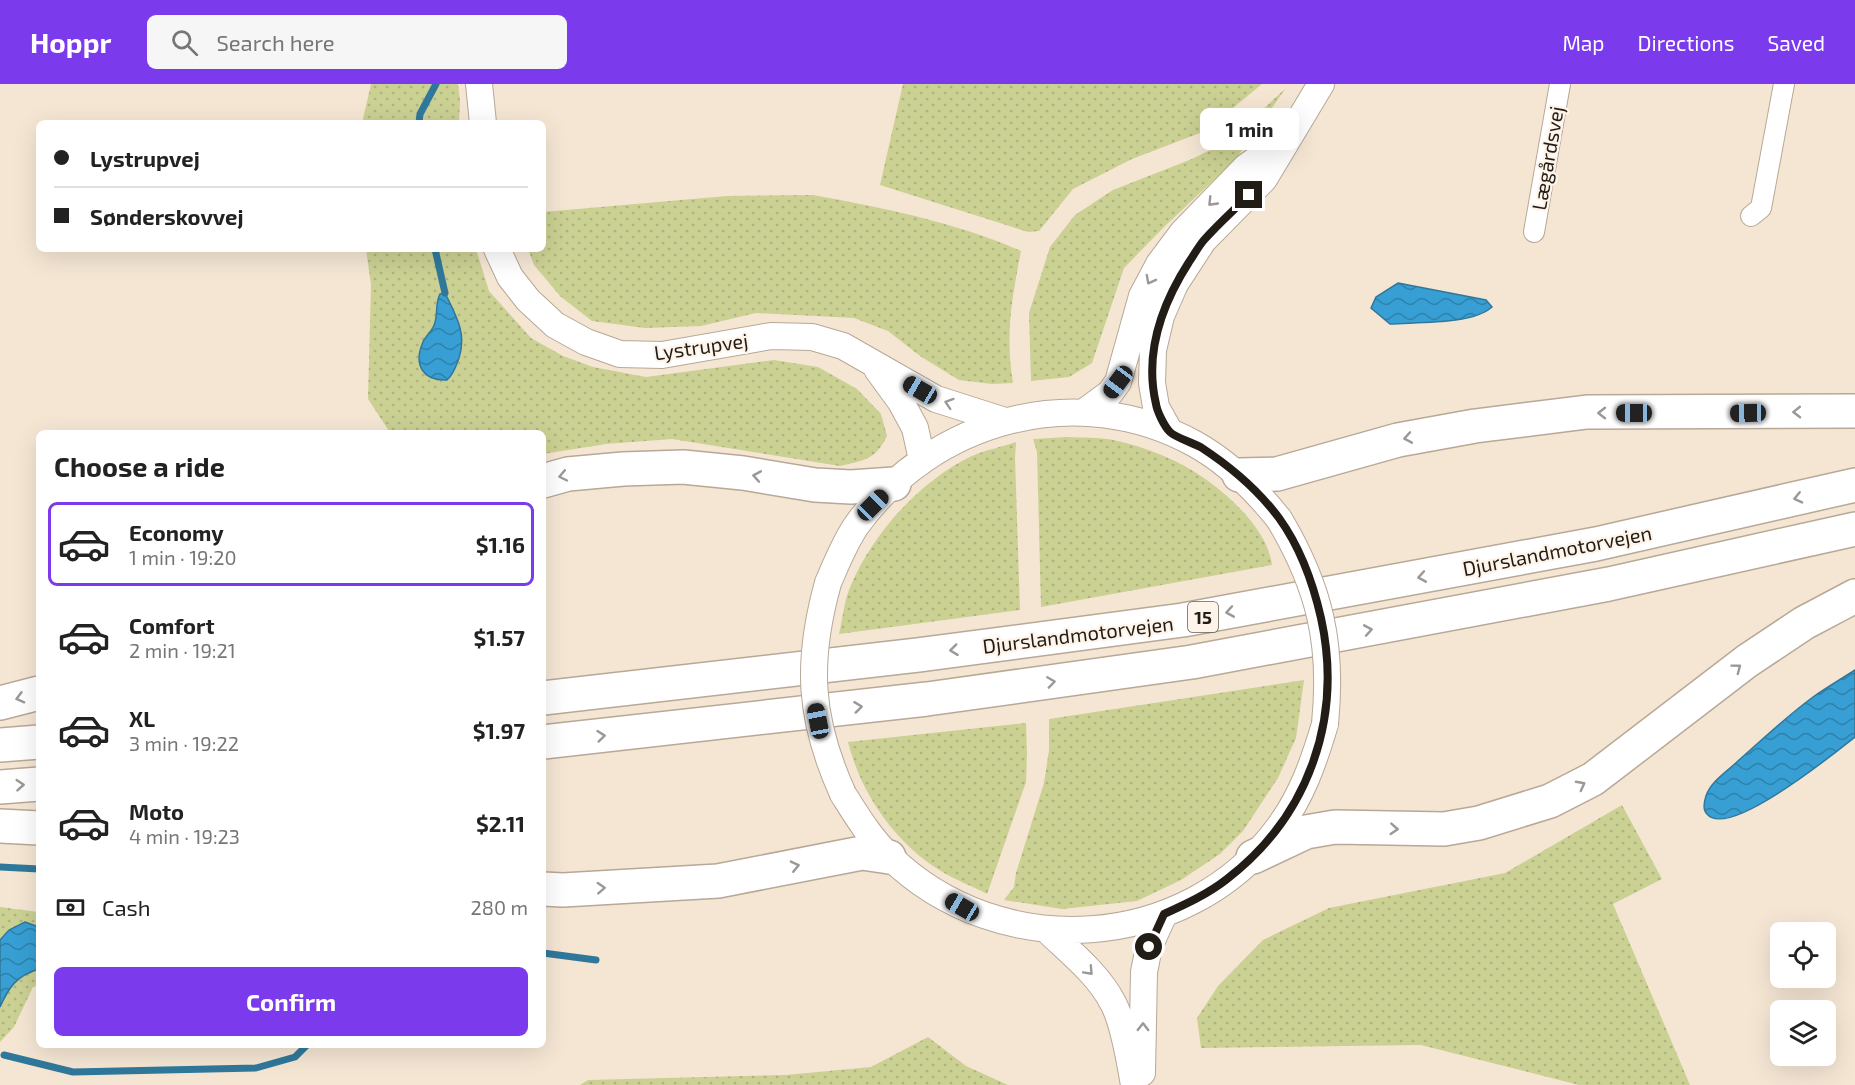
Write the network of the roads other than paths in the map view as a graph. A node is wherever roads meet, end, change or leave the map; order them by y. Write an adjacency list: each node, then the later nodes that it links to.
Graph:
1 (479, 84): 5 (street)
2 (1321, 84): 6 (street)
3 (1560, 84): 8 (street, Lægårdsvej)
4 (1784, 84): 7 (street)
5 (483, 120)
6 (1288, 136): 12 (street, one-way to 12); 14 (street)
7 (1751, 216)
8 (1534, 232)
9 (499, 252): 10 (street, Lystrupvej)
10 (872, 361): 13 (street, Lystrupvej, one-way to 10); 15 (street, Lystrupvej)
11 (1855, 411): 16 (highway, one-way to 16)
12 (1084, 412): 13 (street); 14 (street)
13 (1005, 422): 15 (street)
14 (1170, 432): 16 (street)
15 (922, 460): 18 (street)
16 (1239, 475): 33 (street, bridge)
17 (546, 479): 18 (highway, one-way to 17)
18 (894, 484): 32 (street, bridge)
19 (1855, 485): 23 (highway, Djurslandmotorvejen / 15, one-way to 23)
20 (1855, 529): 26 (highway, 15, one-way to 20)
21 (1855, 596): 33 (highway, one-way to 21)
22 (36, 694): 24 (highway, one-way to 24)
23 (546, 698)
24 (0, 703)
25 (36, 742): 27 (highway)
26 (546, 742)
27 (0, 745)
28 (36, 784): 29 (highway, one-way to 28)
29 (0, 787)
30 (0, 826): 31 (highway)
31 (36, 828)
32 (889, 857): 34 (highway, one-way to 32); 36 (street)
33 (1253, 857): 35 (street)
34 (546, 889)
35 (1164, 914): 36 (street); 38 (street, one-way to 35)
36 (1047, 930): 37 (street, one-way to 37)
37 (1134, 1085)
38 (1142, 1085)

